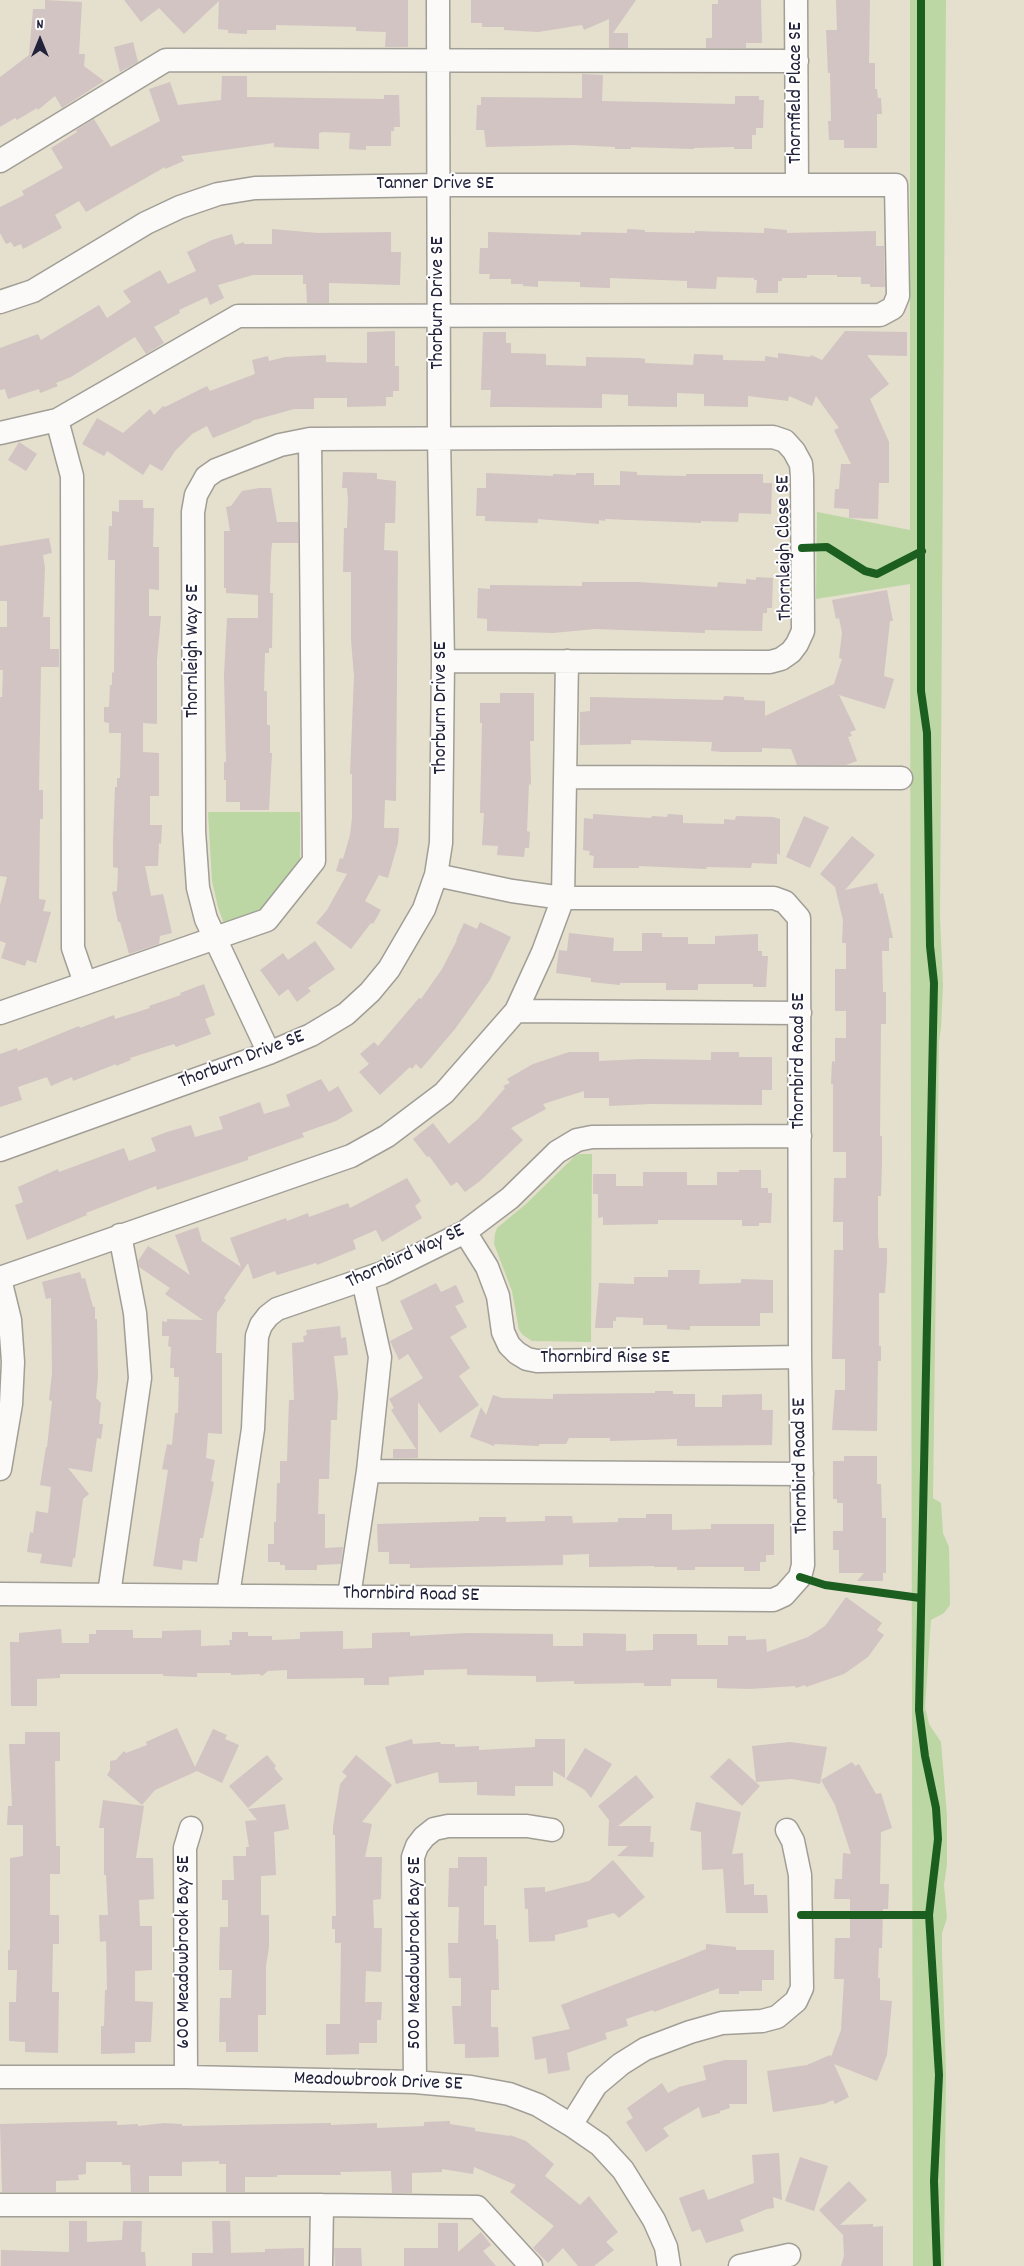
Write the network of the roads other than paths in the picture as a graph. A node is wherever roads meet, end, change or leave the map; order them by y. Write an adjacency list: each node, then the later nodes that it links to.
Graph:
1 (438, 0): 3 (street, Thorburn Drive SE)
2 (796, 0): 4 (street, Thornfield Place SE)
3 (438, 59): 4 (street); 5 (street); 6 (street, Thorburn Drive SE)
4 (796, 60): 7 (street, Thornfield Place SE)
5 (0, 161)
6 (438, 185): 7 (street, Tanner Drive SE); 8 (street, Tanner Drive SE); 9 (street, Thorburn Drive SE)
7 (797, 185): 9 (street, Tanner Drive SE)
8 (0, 302)
9 (439, 316): 10 (street); 12 (street, Thorburn Drive SE)
10 (57, 420): 11 (street); 21 (street)
11 (0, 433)
12 (439, 437): 13 (street, Thornleigh Way SE); 14 (street, Thorburn Drive SE); 15 (street, Thornleigh Close SE)
13 (310, 439): 20 (street); 20 (street, Thornleigh Way SE)
14 (443, 661): 15 (street, Thornleigh Close SE); 18 (street, Thorburn Drive SE)
15 (567, 661): 16 (street)
16 (565, 778): 17 (street); 19 (street)
17 (901, 778)
18 (436, 875): 19 (street, Thornbird Road SE); 25 (street, Thorburn Drive SE)
19 (563, 898): 23 (street); 24 (street, Thornbird Road SE)
20 (215, 938): 21 (street); 25 (street, Thornleigh Way SE)
21 (85, 983): 22 (street)
22 (0, 1012)
23 (516, 1012): 24 (street); 29 (street)
24 (800, 1013): 26 (street, Thornbird Road SE)
25 (269, 1053): 27 (street, Thorburn Drive SE)
26 (800, 1136): 28 (street, Thornbird Way SE); 32 (street, Thornbird Road SE)
27 (0, 1150)
28 (466, 1232): 31 (street, Thornbird Way SE); 32 (street, Thornbird Rise SE)
29 (120, 1235): 30 (street); 38 (street)
30 (0, 1278): 33 (street)
31 (363, 1280): 35 (street); 39 (street, Thornbird Way SE)
32 (800, 1357): 36 (street, Thornbird Road SE)
33 (2, 1441): 34 (street)
34 (0, 1469)
35 (368, 1471): 36 (street); 40 (street)
36 (802, 1474): 40 (street, Thornbird Road SE)
37 (0, 1594): 38 (street, Thornbird Road SE)
38 (109, 1594): 39 (street, Thornbird Road SE)
39 (228, 1595): 40 (street, Thornbird Road SE)
40 (349, 1596)
41 (191, 1828): 44 (street, 600 Meadowbrook Bay SE)
42 (552, 1830): 46 (street, 500 Meadowbrook Bay SE)
43 (787, 1830): 47 (street)
44 (186, 2077): 45 (street, Meadowbrook Drive SE); 46 (street, Meadowbrook Drive SE)
45 (0, 2078)
46 (416, 2082): 47 (street, Meadowbrook Drive SE)
47 (571, 2125): 53 (street, Meadowbrook Drive SE)
48 (0, 2205): 49 (street)
49 (322, 2205): 51 (street); 52 (street)
50 (789, 2255): 54 (street)
51 (321, 2266)
52 (531, 2266)
53 (669, 2266)
54 (740, 2266)

